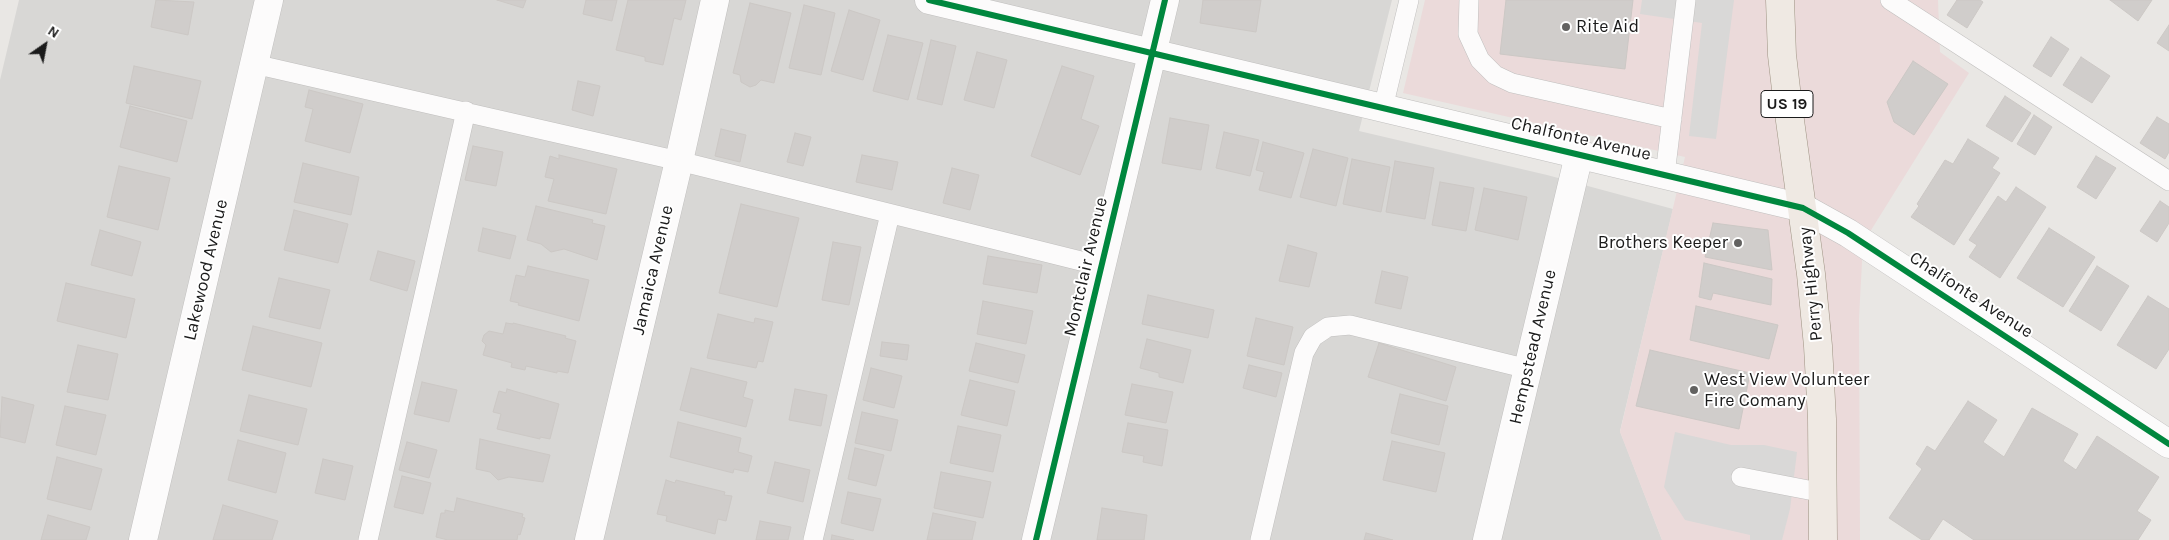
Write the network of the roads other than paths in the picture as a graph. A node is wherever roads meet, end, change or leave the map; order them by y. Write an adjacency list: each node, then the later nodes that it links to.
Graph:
1 (269, 0): 11 (street, Lakewood Avenue)
2 (715, 0): 16 (street, Jamaica Avenue)
3 (929, 0): 10 (street, Chalfonte Avenue)
4 (1164, 0): 10 (street, Montclair Avenue)
5 (1409, 0): 12 (lane)
6 (1469, 0): 14 (lane)
7 (1686, 0): 14 (lane)
8 (1780, 0): 19 (main road, Perry Highway / US 19)
9 (1890, 0): 18 (lane)
10 (1152, 53): 12 (street, Chalfonte Avenue); 21 (street, Montclair Avenue)
11 (254, 64): 13 (lane); 26 (street, Lakewood Avenue)
12 (1383, 108): 15 (street, Chalfonte Avenue)
13 (466, 111): 16 (lane); 27 (lane)
14 (1672, 119): 17 (lane)
15 (1579, 154): 17 (street, Chalfonte Avenue); 22 (street, Hempstead Avenue)
16 (679, 161): 20 (lane); 28 (street, Jamaica Avenue)
17 (1665, 175): 19 (street, Chalfonte Avenue)
18 (2169, 181)
19 (1802, 208): 23 (street, Chalfonte Avenue); 25 (main road, Perry Highway / US 19)
20 (890, 214): 21 (lane); 29 (lane)
21 (1101, 266): 30 (street, Montclair Avenue)
22 (1528, 369): 31 (lane); 32 (street, Hempstead Avenue)
23 (2169, 444)
24 (1741, 477): 25 (lane)
25 (1824, 492): 33 (main road, Perry Highway / US 19)
26 (143, 540)
27 (368, 540)
28 (589, 540)
29 (813, 540)
30 (1036, 540)
31 (1260, 540)
32 (1487, 540)
33 (1823, 540)

